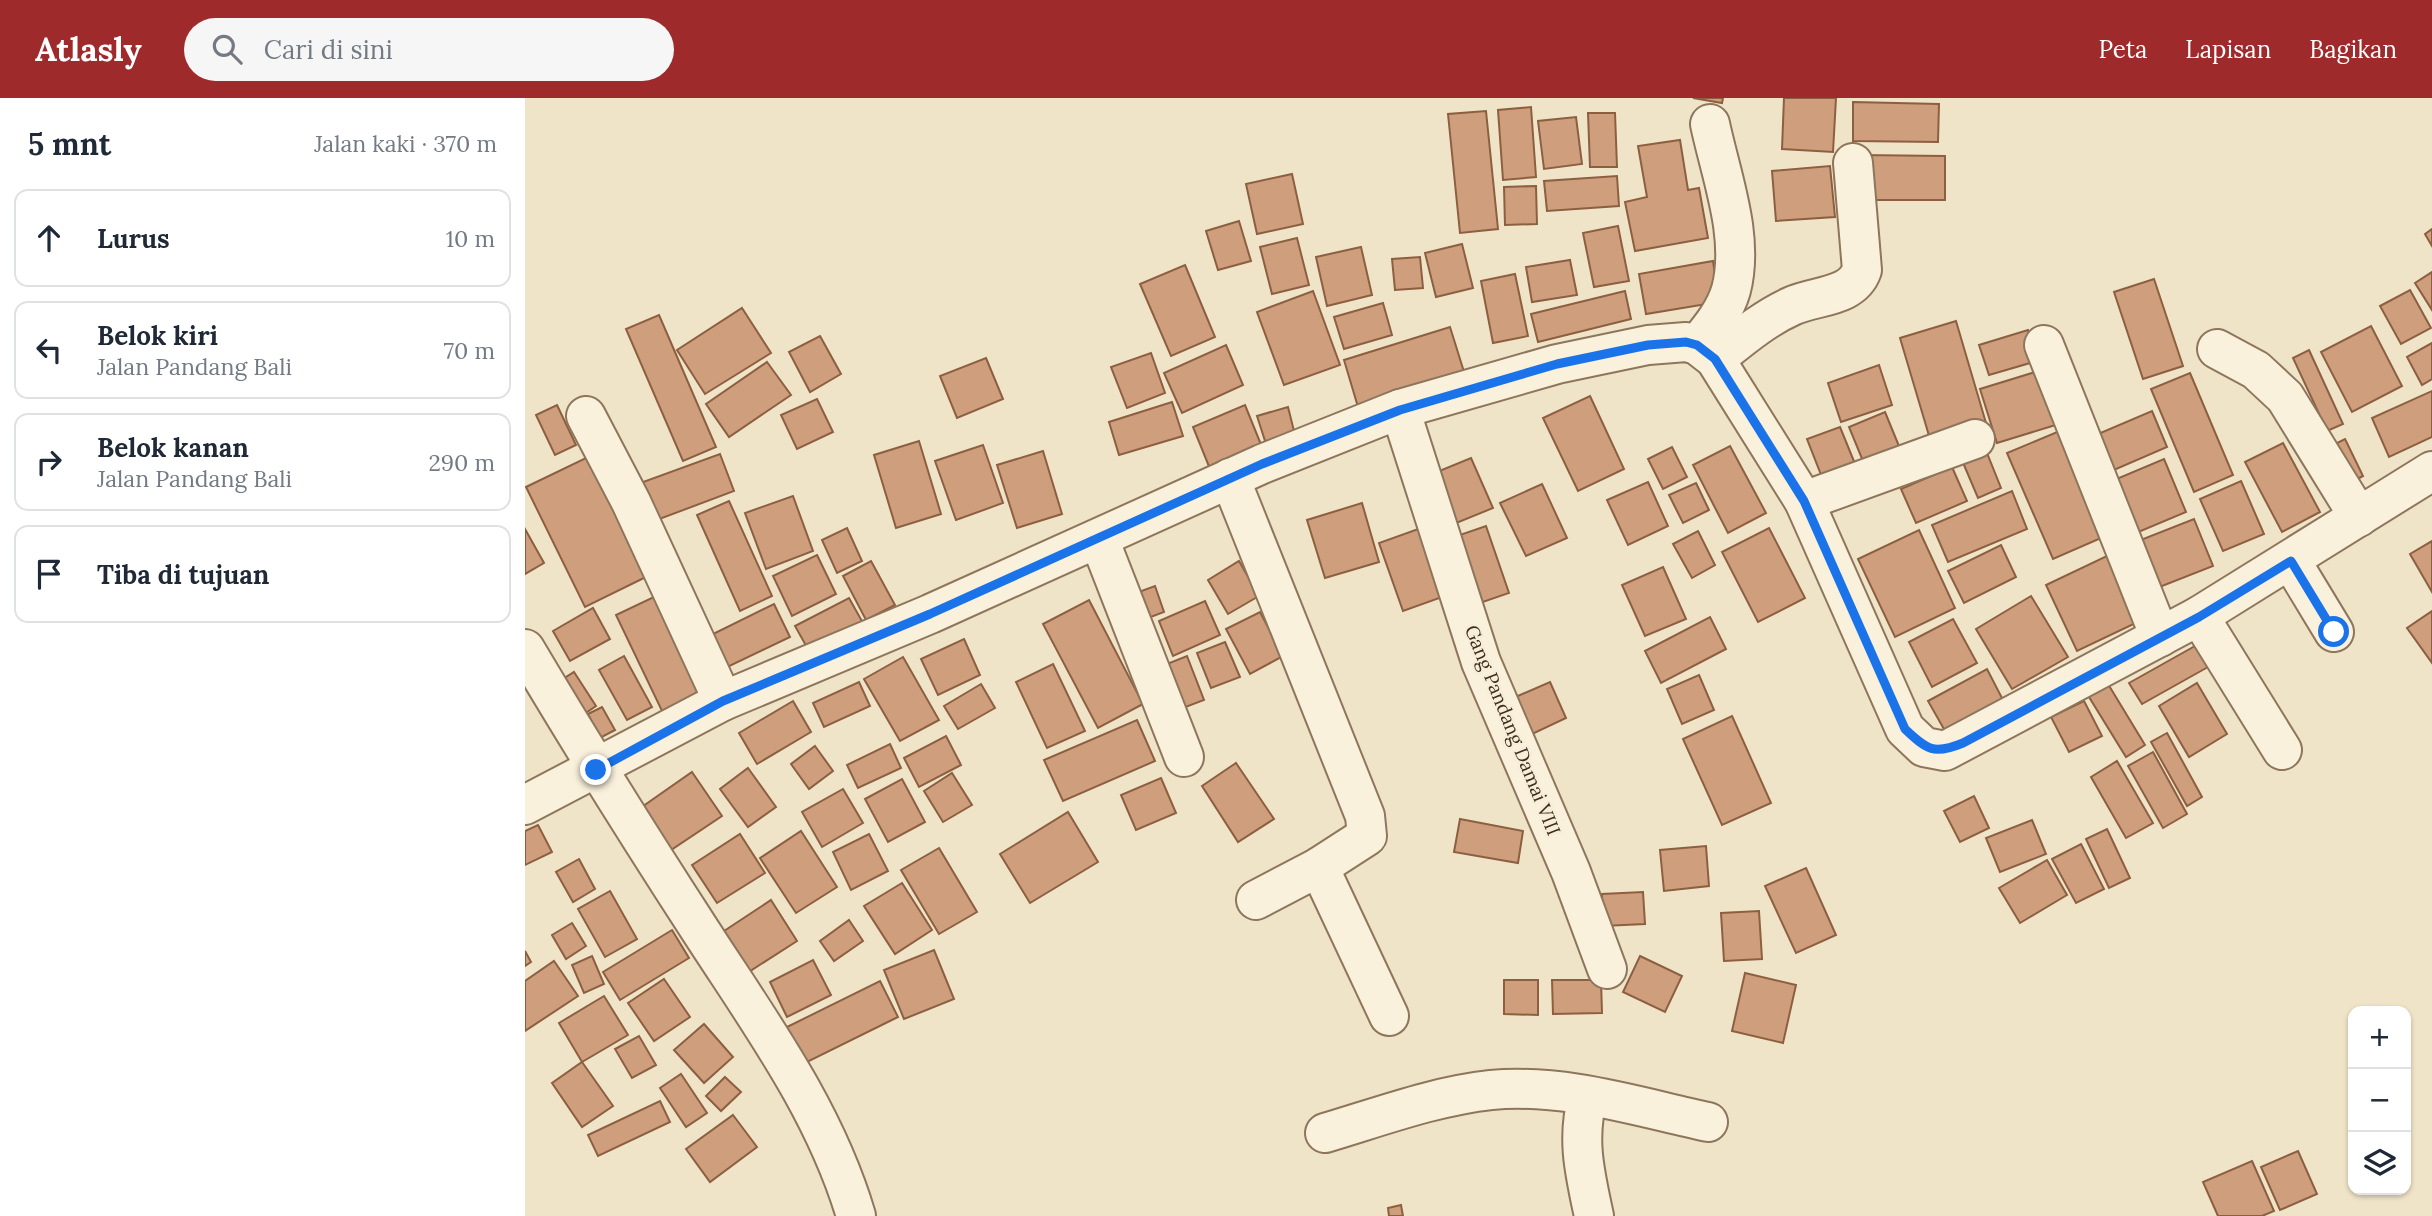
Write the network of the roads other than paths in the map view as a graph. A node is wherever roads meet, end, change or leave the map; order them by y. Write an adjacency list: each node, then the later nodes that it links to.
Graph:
1 (1710, 124): 5 (street)
2 (1853, 163): 5 (street)
3 (2044, 345): 17 (street)
4 (2217, 349): 12 (street)
5 (1706, 352): 6 (street); 11 (street)
6 (1400, 410): 10 (street); 26 (street, Gang Pandang Damai VIII)
7 (586, 416): 19 (street)
8 (1975, 439): 11 (street)
9 (2432, 471): 12 (street)
10 (1230, 478): 13 (street); 24 (street)
11 (1804, 501): 17 (street)
12 (2360, 517): 14 (street)
13 (1099, 539): 19 (street); 21 (street)
14 (2291, 561): 15 (street); 16 (street)
15 (2199, 617): 17 (street); 20 (street)
16 (2334, 632)
17 (2160, 637)
18 (525, 649): 22 (street)
19 (723, 701): 22 (street)
20 (2282, 750)
21 (1184, 757)
22 (596, 770): 23 (street); 31 (street)
23 (525, 805)
24 (1319, 867): 25 (street); 27 (street)
25 (1256, 900)
26 (1607, 969)
27 (1389, 1016)
28 (1588, 1096): 29 (street); 30 (street); 32 (street)
29 (1708, 1122)
30 (1325, 1133)
31 (856, 1216)
32 (1594, 1216)

